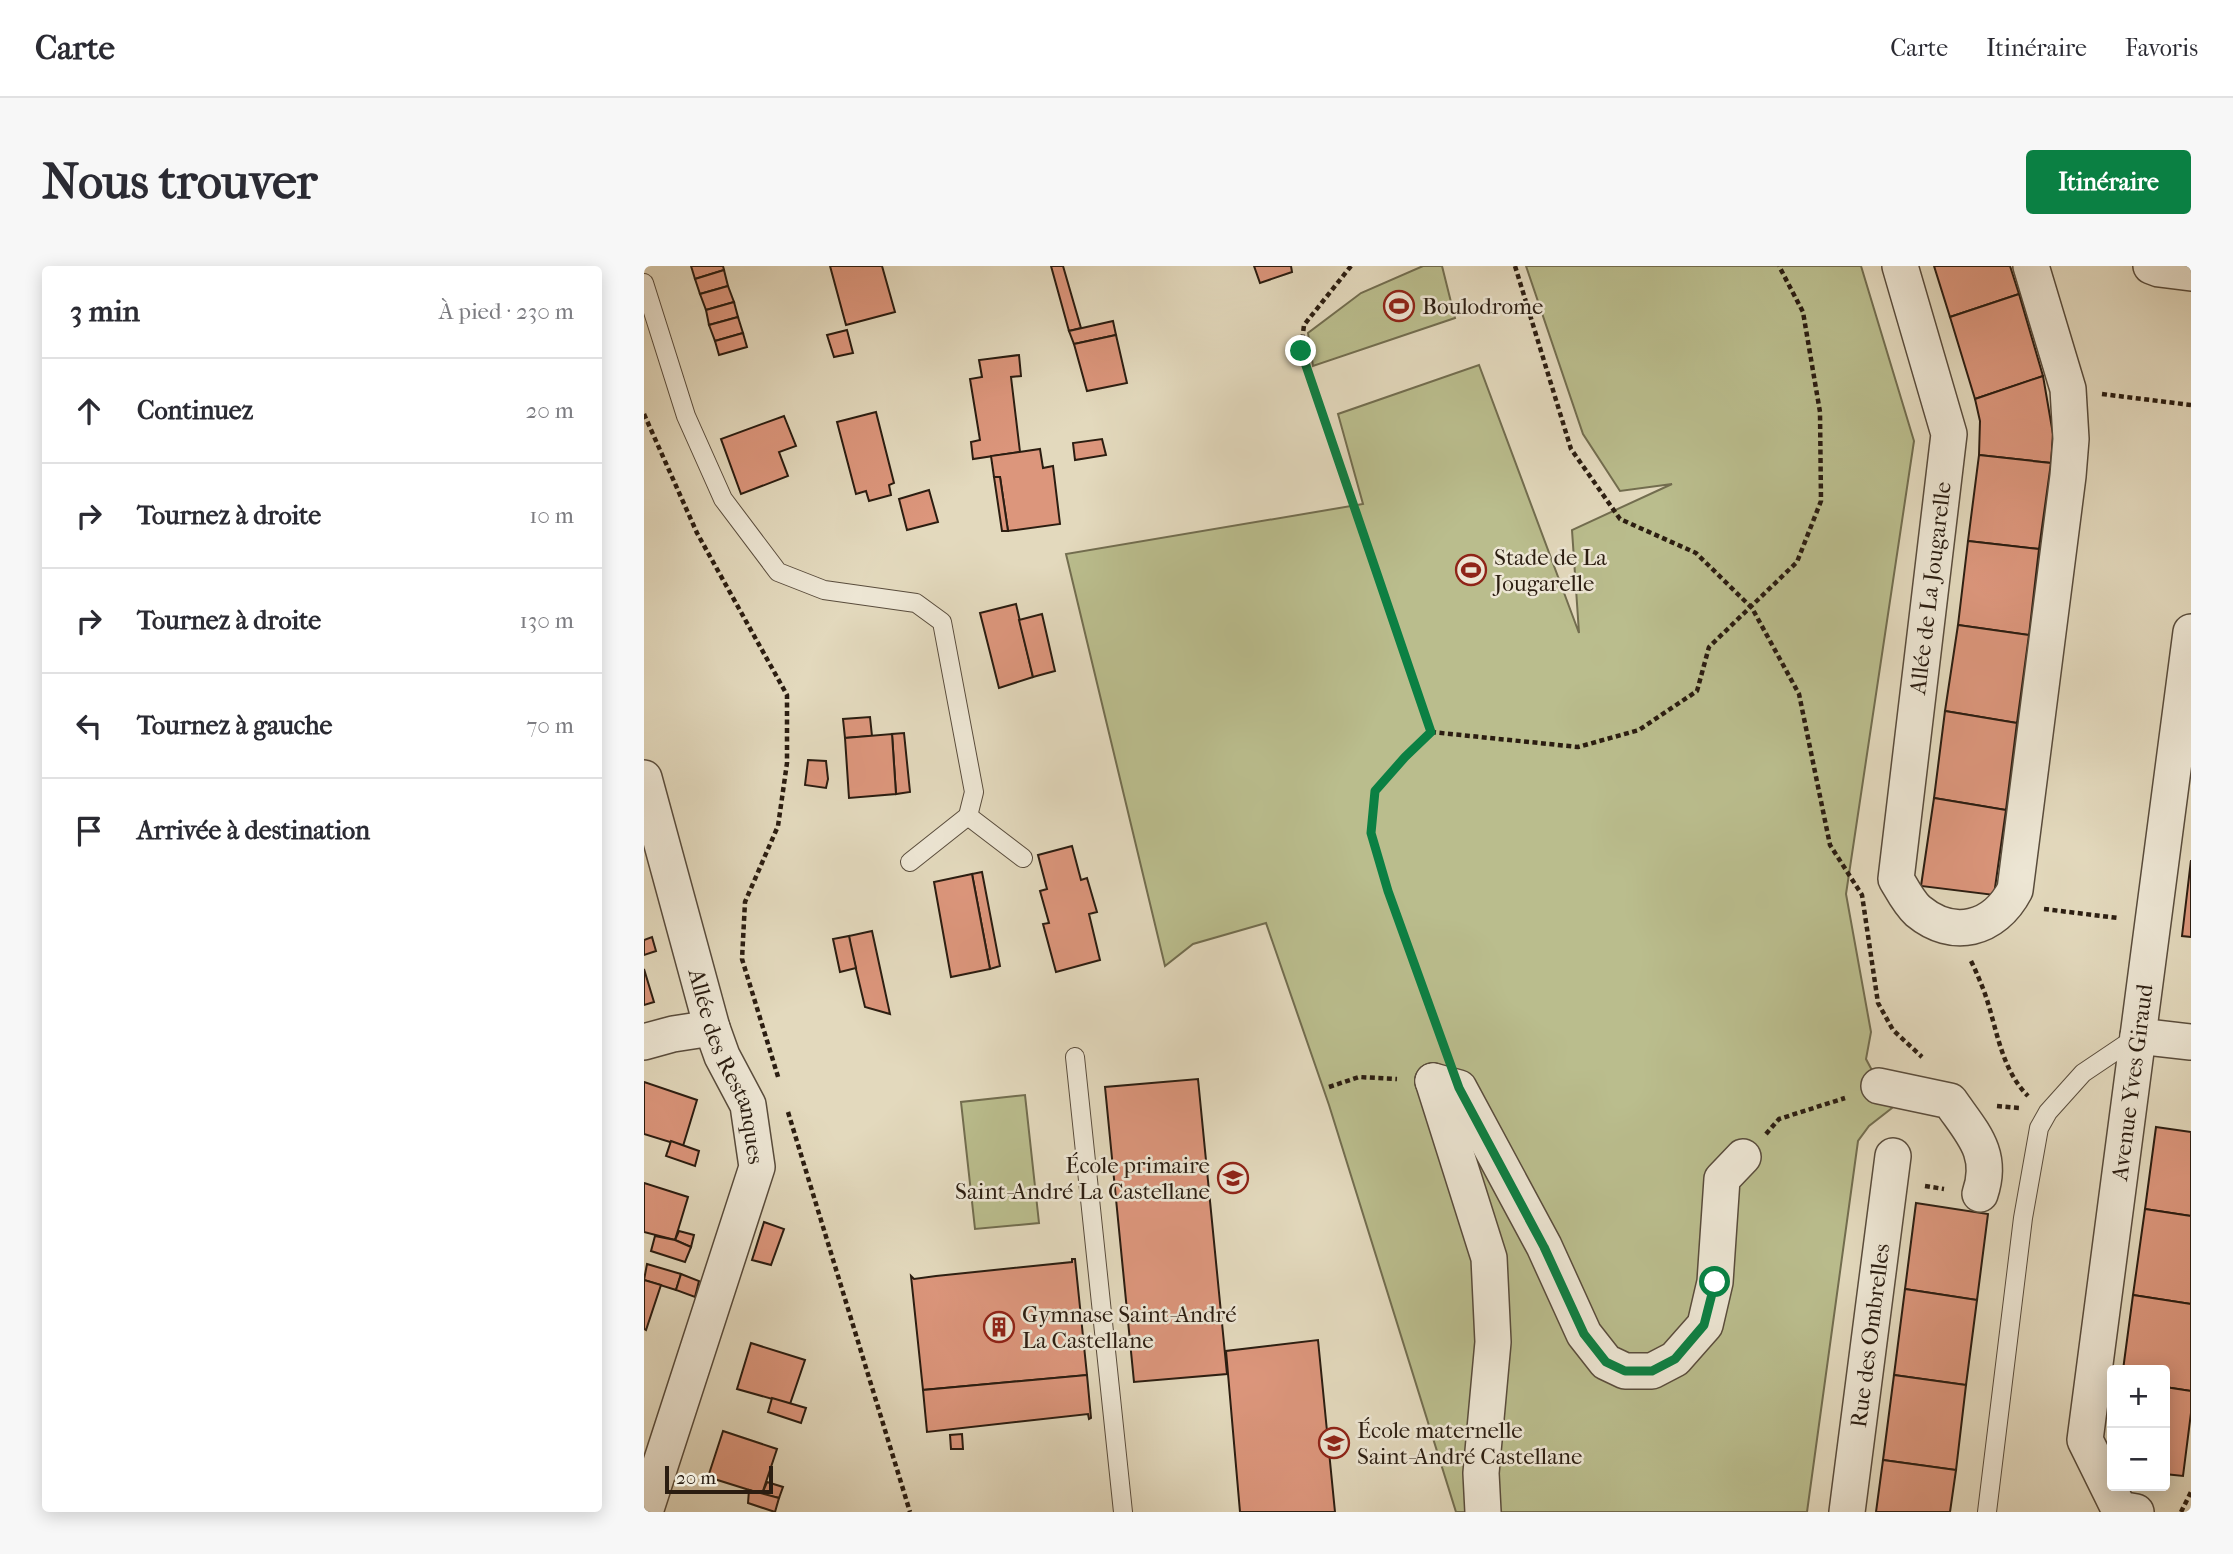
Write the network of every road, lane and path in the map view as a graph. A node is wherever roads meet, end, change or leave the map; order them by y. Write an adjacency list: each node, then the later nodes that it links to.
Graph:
1 (1350, 266): 14 (path)
2 (1515, 266): 12 (path)
3 (1779, 266): 12 (path)
4 (1900, 266): 21 (street, Allée de La Jougarelle)
5 (2031, 266): 9 (street)
6 (2151, 266): 7 (street)
7 (2191, 273)
8 (644, 283): 16 (lane)
9 (2068, 389): 10 (path); 19 (street)
10 (2191, 405)
11 (644, 414): 30 (path)
12 (1752, 608): 14 (path); 31 (path)
13 (2191, 632): 20 (street, Avenue Yves Giraud)
14 (1431, 732): 27 (path)
15 (644, 778): 22 (street, Allée des Restanques)
16 (968, 816): 17 (lane); 18 (lane)
17 (1023, 858)
18 (910, 862)
19 (2008, 904): 20 (path); 21 (street)
20 (2153, 922): 23 (street, Avenue Yves Giraud)
21 (1956, 928): 33 (path)
22 (712, 1028): 24 (street); 38 (street, Allée des Restanques)
23 (2138, 1035): 25 (street); 33 (lane); 44 (street, Avenue Yves Giraud)
24 (644, 1042)
25 (2191, 1042)
26 (1075, 1056): 40 (lane)
27 (1446, 1085): 29 (path); 35 (street); 41 (street)
28 (1879, 1086): 31 (street); 35 (path)
29 (1329, 1087)
30 (782, 1091)
31 (1950, 1101): 36 (street)
32 (786, 1104): 39 (path)
33 (2048, 1112): 43 (lane)
34 (1893, 1156): 42 (street, Rue des Ombrelles)
35 (1744, 1157)
36 (1980, 1194)
37 (2191, 1492): 45 (path)
38 (645, 1512)
39 (910, 1512)
40 (1123, 1512)
41 (1483, 1512)
42 (1847, 1512)
43 (1987, 1512)
44 (2136, 1512)
45 (2181, 1512)

